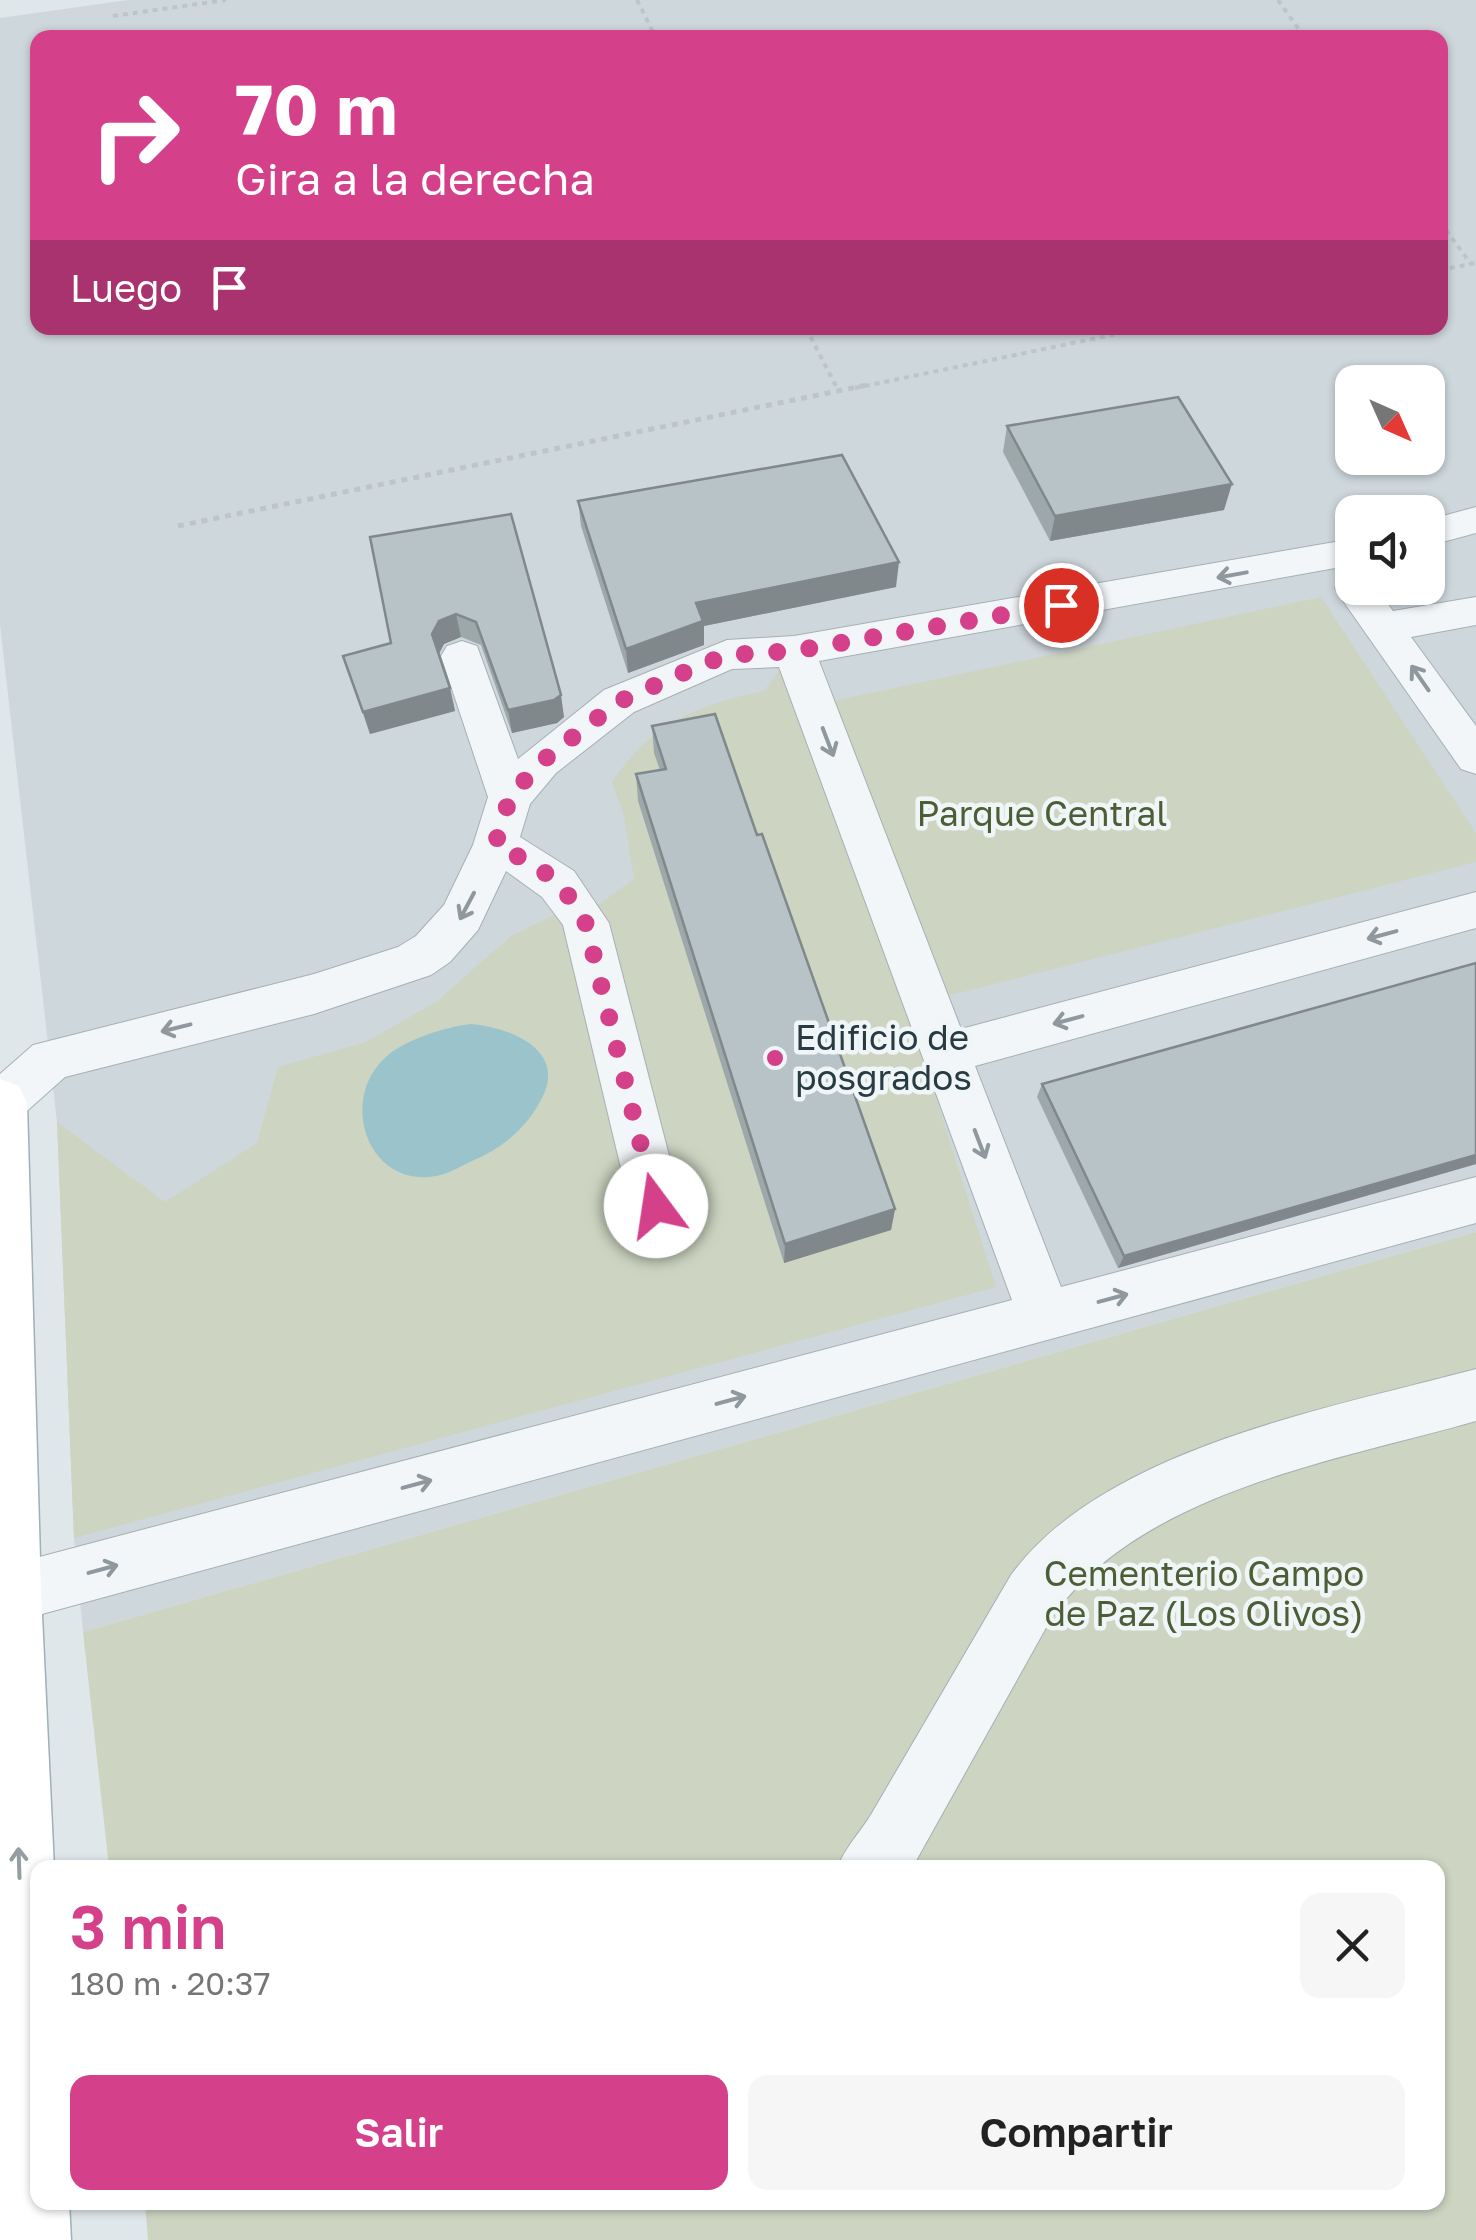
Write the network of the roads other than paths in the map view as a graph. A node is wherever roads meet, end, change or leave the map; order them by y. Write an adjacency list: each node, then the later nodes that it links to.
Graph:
1 (1476, 520): 2 (lane)
2 (1445, 528)
3 (1335, 573): 7 (lane, one-way to 7)
4 (1370, 605): 6 (lane)
5 (1476, 612): 6 (lane)
6 (1384, 626): 9 (lane, one-way to 6)
7 (794, 651): 10 (lane); 13 (lane, one-way to 13)
8 (462, 656): 10 (lane)
9 (1476, 758)
10 (510, 797): 11 (lane)
11 (495, 845): 14 (lane, one-way to 14); 16 (lane)
12 (1476, 910): 13 (lane, one-way to 13)
13 (946, 1054): 17 (lane, one-way to 17)
14 (0, 1104): 18 (main road)
15 (1476, 1200): 17 (lane, one-way to 15)
16 (656, 1206)
17 (1045, 1316): 20 (lane, one-way to 17)
18 (2, 1374): 20 (main road)
19 (1476, 1395): 21 (lane)
20 (9, 1594): 22 (main road, one-way to 20)
21 (878, 1860)
22 (30, 2106)

